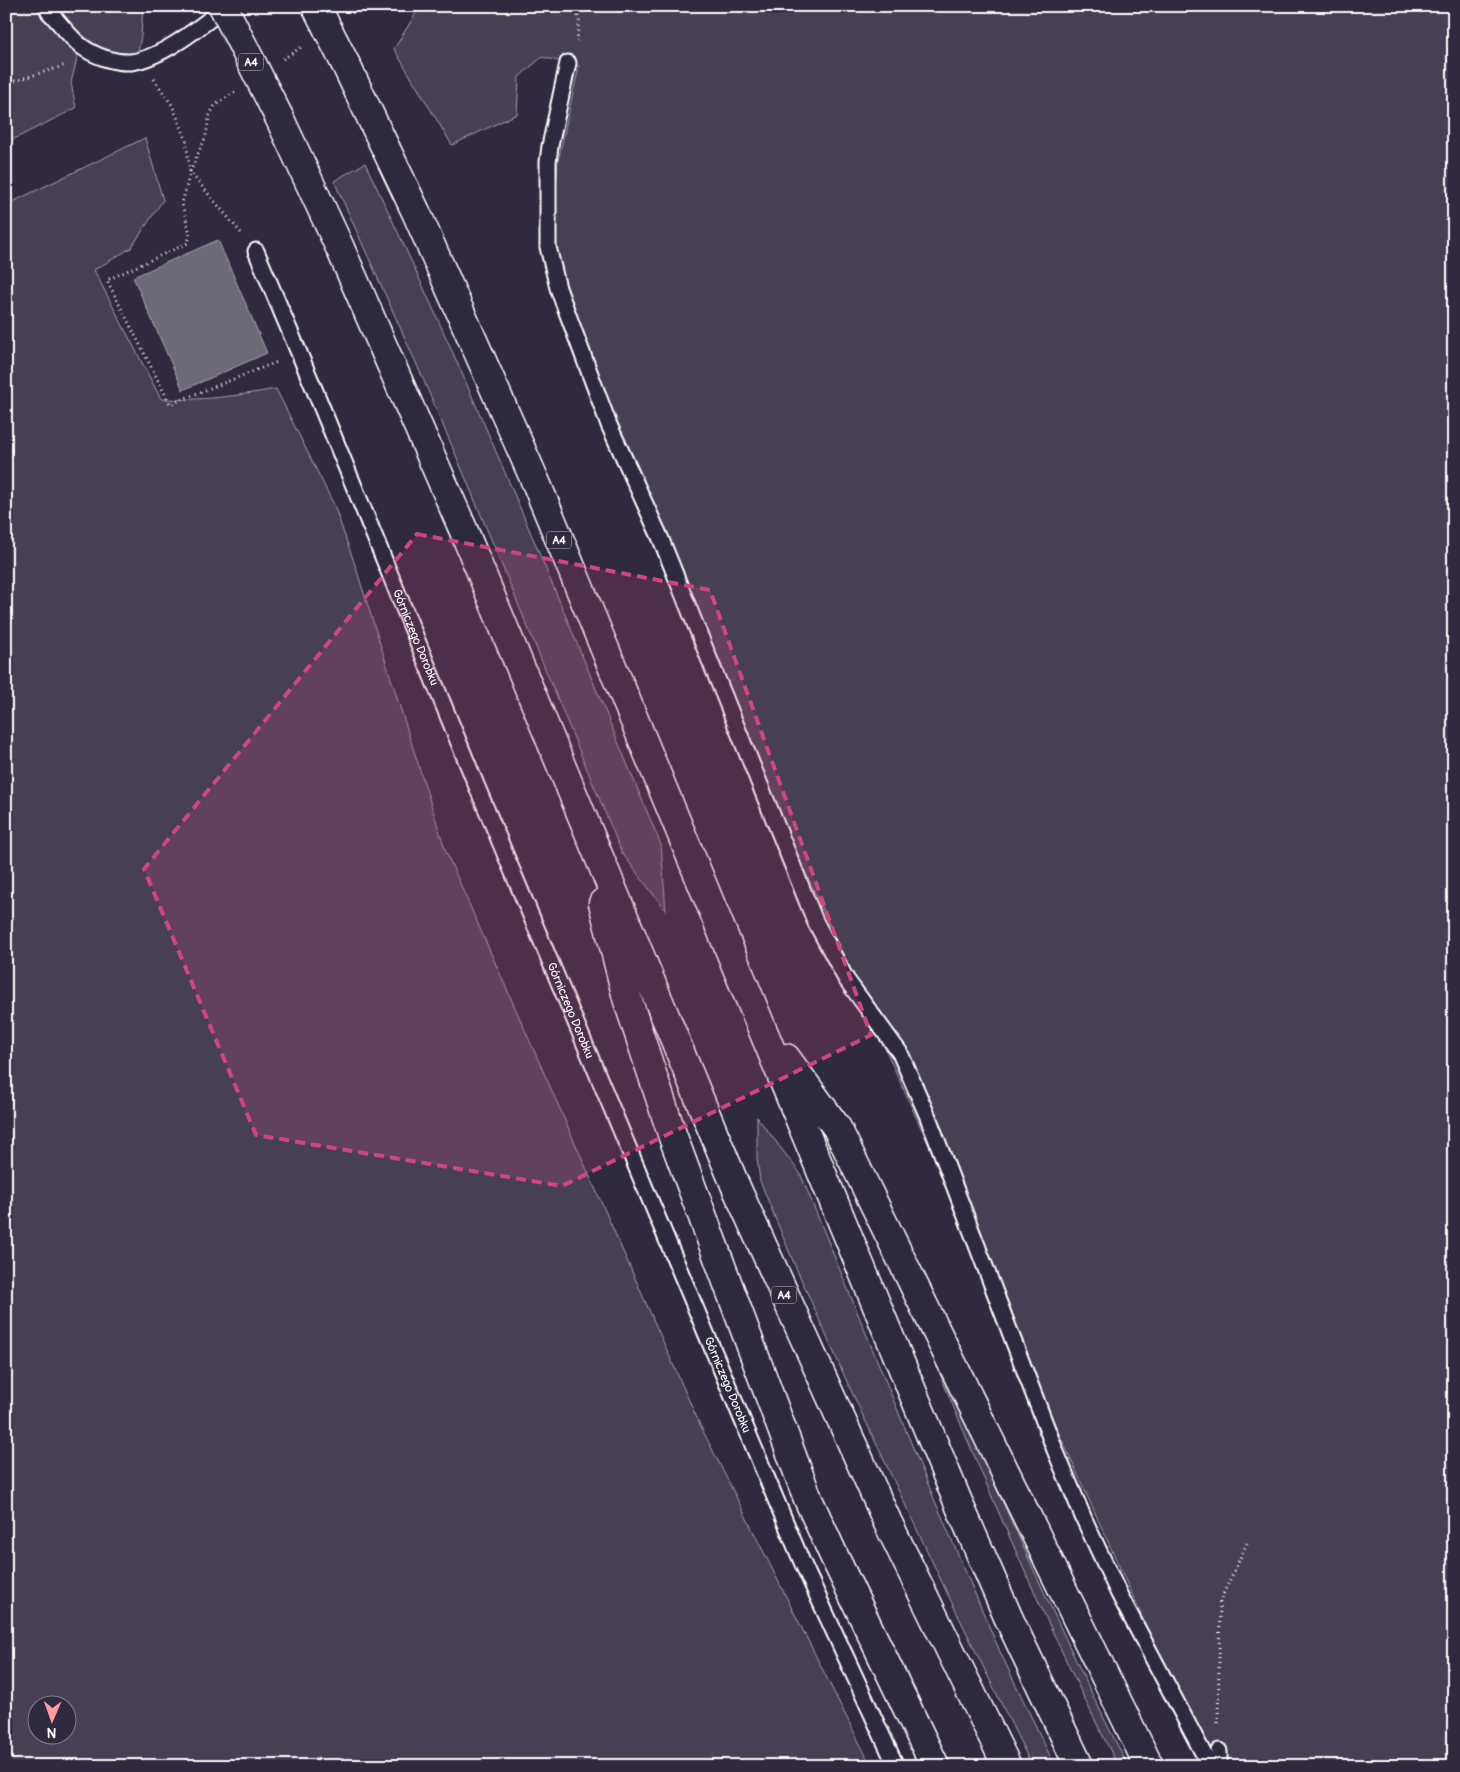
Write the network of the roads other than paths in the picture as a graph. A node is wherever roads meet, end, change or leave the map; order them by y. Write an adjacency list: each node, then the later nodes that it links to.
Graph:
1 (47, 6): 3 (lane)
2 (223, 6): 7 (highway, A4, bridge)
3 (227, 6)
4 (316, 6): 8 (highway, A4, bridge)
5 (568, 63): 14 (lane)
6 (256, 251): 9 (lane, Górniczego Dorobku)
7 (581, 815): 10 (highway); 11 (highway, A4)
8 (759, 1021): 12 (highway, A4); 13 (highway)
9 (896, 1766)
10 (935, 1766)
11 (1007, 1766)
12 (1079, 1766)
13 (1149, 1766)
14 (1210, 1766)

